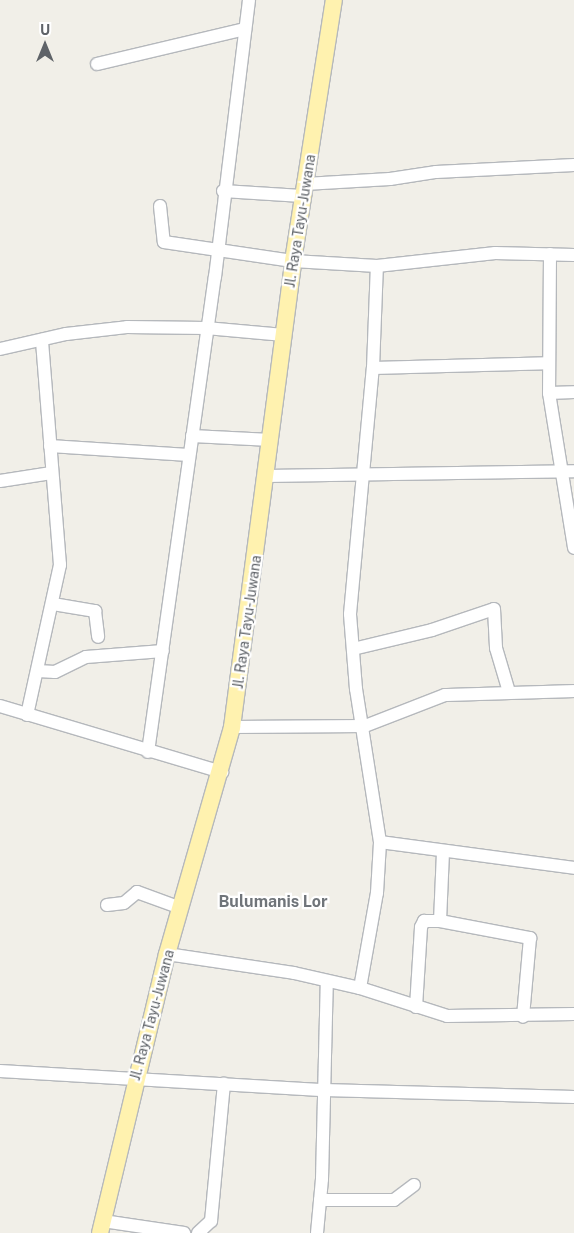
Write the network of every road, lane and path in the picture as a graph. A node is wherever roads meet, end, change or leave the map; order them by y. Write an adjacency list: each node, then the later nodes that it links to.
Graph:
1 (249, 0): 3 (street)
2 (334, 0): 6 (main road, Jl. Raya Tayu-Juwana)
3 (245, 29): 4 (street); 7 (street)
4 (97, 64)
5 (574, 165): 6 (street)
6 (303, 190): 7 (street); 12 (main road, Jl. Raya Tayu-Juwana)
7 (223, 191): 9 (street)
8 (160, 206): 9 (street)
9 (219, 248): 12 (street); 14 (street)
10 (550, 254): 11 (street); 13 (street); 18 (street)
11 (574, 255)
12 (293, 262): 13 (street); 15 (main road, Jl. Raya Tayu-Juwana)
13 (377, 266): 19 (street)
14 (206, 328): 15 (street); 16 (street); 22 (street)
15 (284, 335): 23 (main road, Jl. Raya Tayu-Juwana)
16 (42, 340): 17 (street); 24 (street)
17 (0, 348)
18 (547, 363): 19 (street); 21 (street)
19 (373, 368): 29 (street)
20 (574, 392): 21 (street)
21 (549, 393): 27 (street)
22 (192, 436): 23 (street); 25 (street)
23 (271, 440): 30 (main road, Jl. Raya Tayu-Juwana)
24 (50, 446): 25 (street); 28 (street)
25 (190, 455): 37 (street)
26 (574, 471): 27 (street)
27 (559, 472): 29 (street); 32 (street)
28 (51, 473): 31 (street); 34 (street)
29 (362, 475): 30 (street); 36 (street)
30 (266, 476): 44 (main road, Jl. Raya Tayu-Juwana)
31 (0, 481)
32 (573, 531): 33 (street)
33 (574, 548)
34 (53, 604): 35 (street); 38 (street)
35 (98, 637)
36 (353, 649): 40 (street); 43 (street)
37 (163, 651): 38 (street); 45 (street)
38 (38, 671): 42 (street)
39 (574, 691): 40 (street)
40 (509, 692): 43 (street)
41 (0, 706): 42 (street)
42 (27, 715): 45 (street)
43 (365, 726): 44 (street); 47 (street)
44 (232, 727): 46 (main road, Jl. Raya Tayu-Juwana)
45 (148, 752): 46 (street)
46 (222, 772): 51 (main road, Jl. Raya Tayu-Juwana)
47 (380, 842): 48 (street); 55 (street)
48 (443, 852): 49 (street); 52 (street)
49 (574, 868)
50 (107, 905): 51 (street)
51 (181, 908): 53 (main road, Jl. Raya Tayu-Juwana)
52 (440, 921): 56 (street); 58 (street)
53 (167, 954): 54 (street); 60 (main road, Jl. Raya Tayu-Juwana)
54 (327, 981): 55 (street); 62 (street)
55 (360, 988): 56 (street)
56 (416, 1007): 58 (street)
57 (574, 1014): 58 (street)
58 (523, 1017)
59 (0, 1071): 60 (street)
60 (135, 1080): 61 (street); 66 (main road, Jl. Raya Tayu-Juwana)
61 (224, 1084): 62 (street); 68 (street)
62 (324, 1090): 63 (street); 65 (street)
63 (574, 1097)
64 (414, 1185): 65 (street)
65 (320, 1200): 69 (street)
66 (101, 1227): 67 (street)
67 (184, 1233)
68 (198, 1233)
69 (317, 1233)

